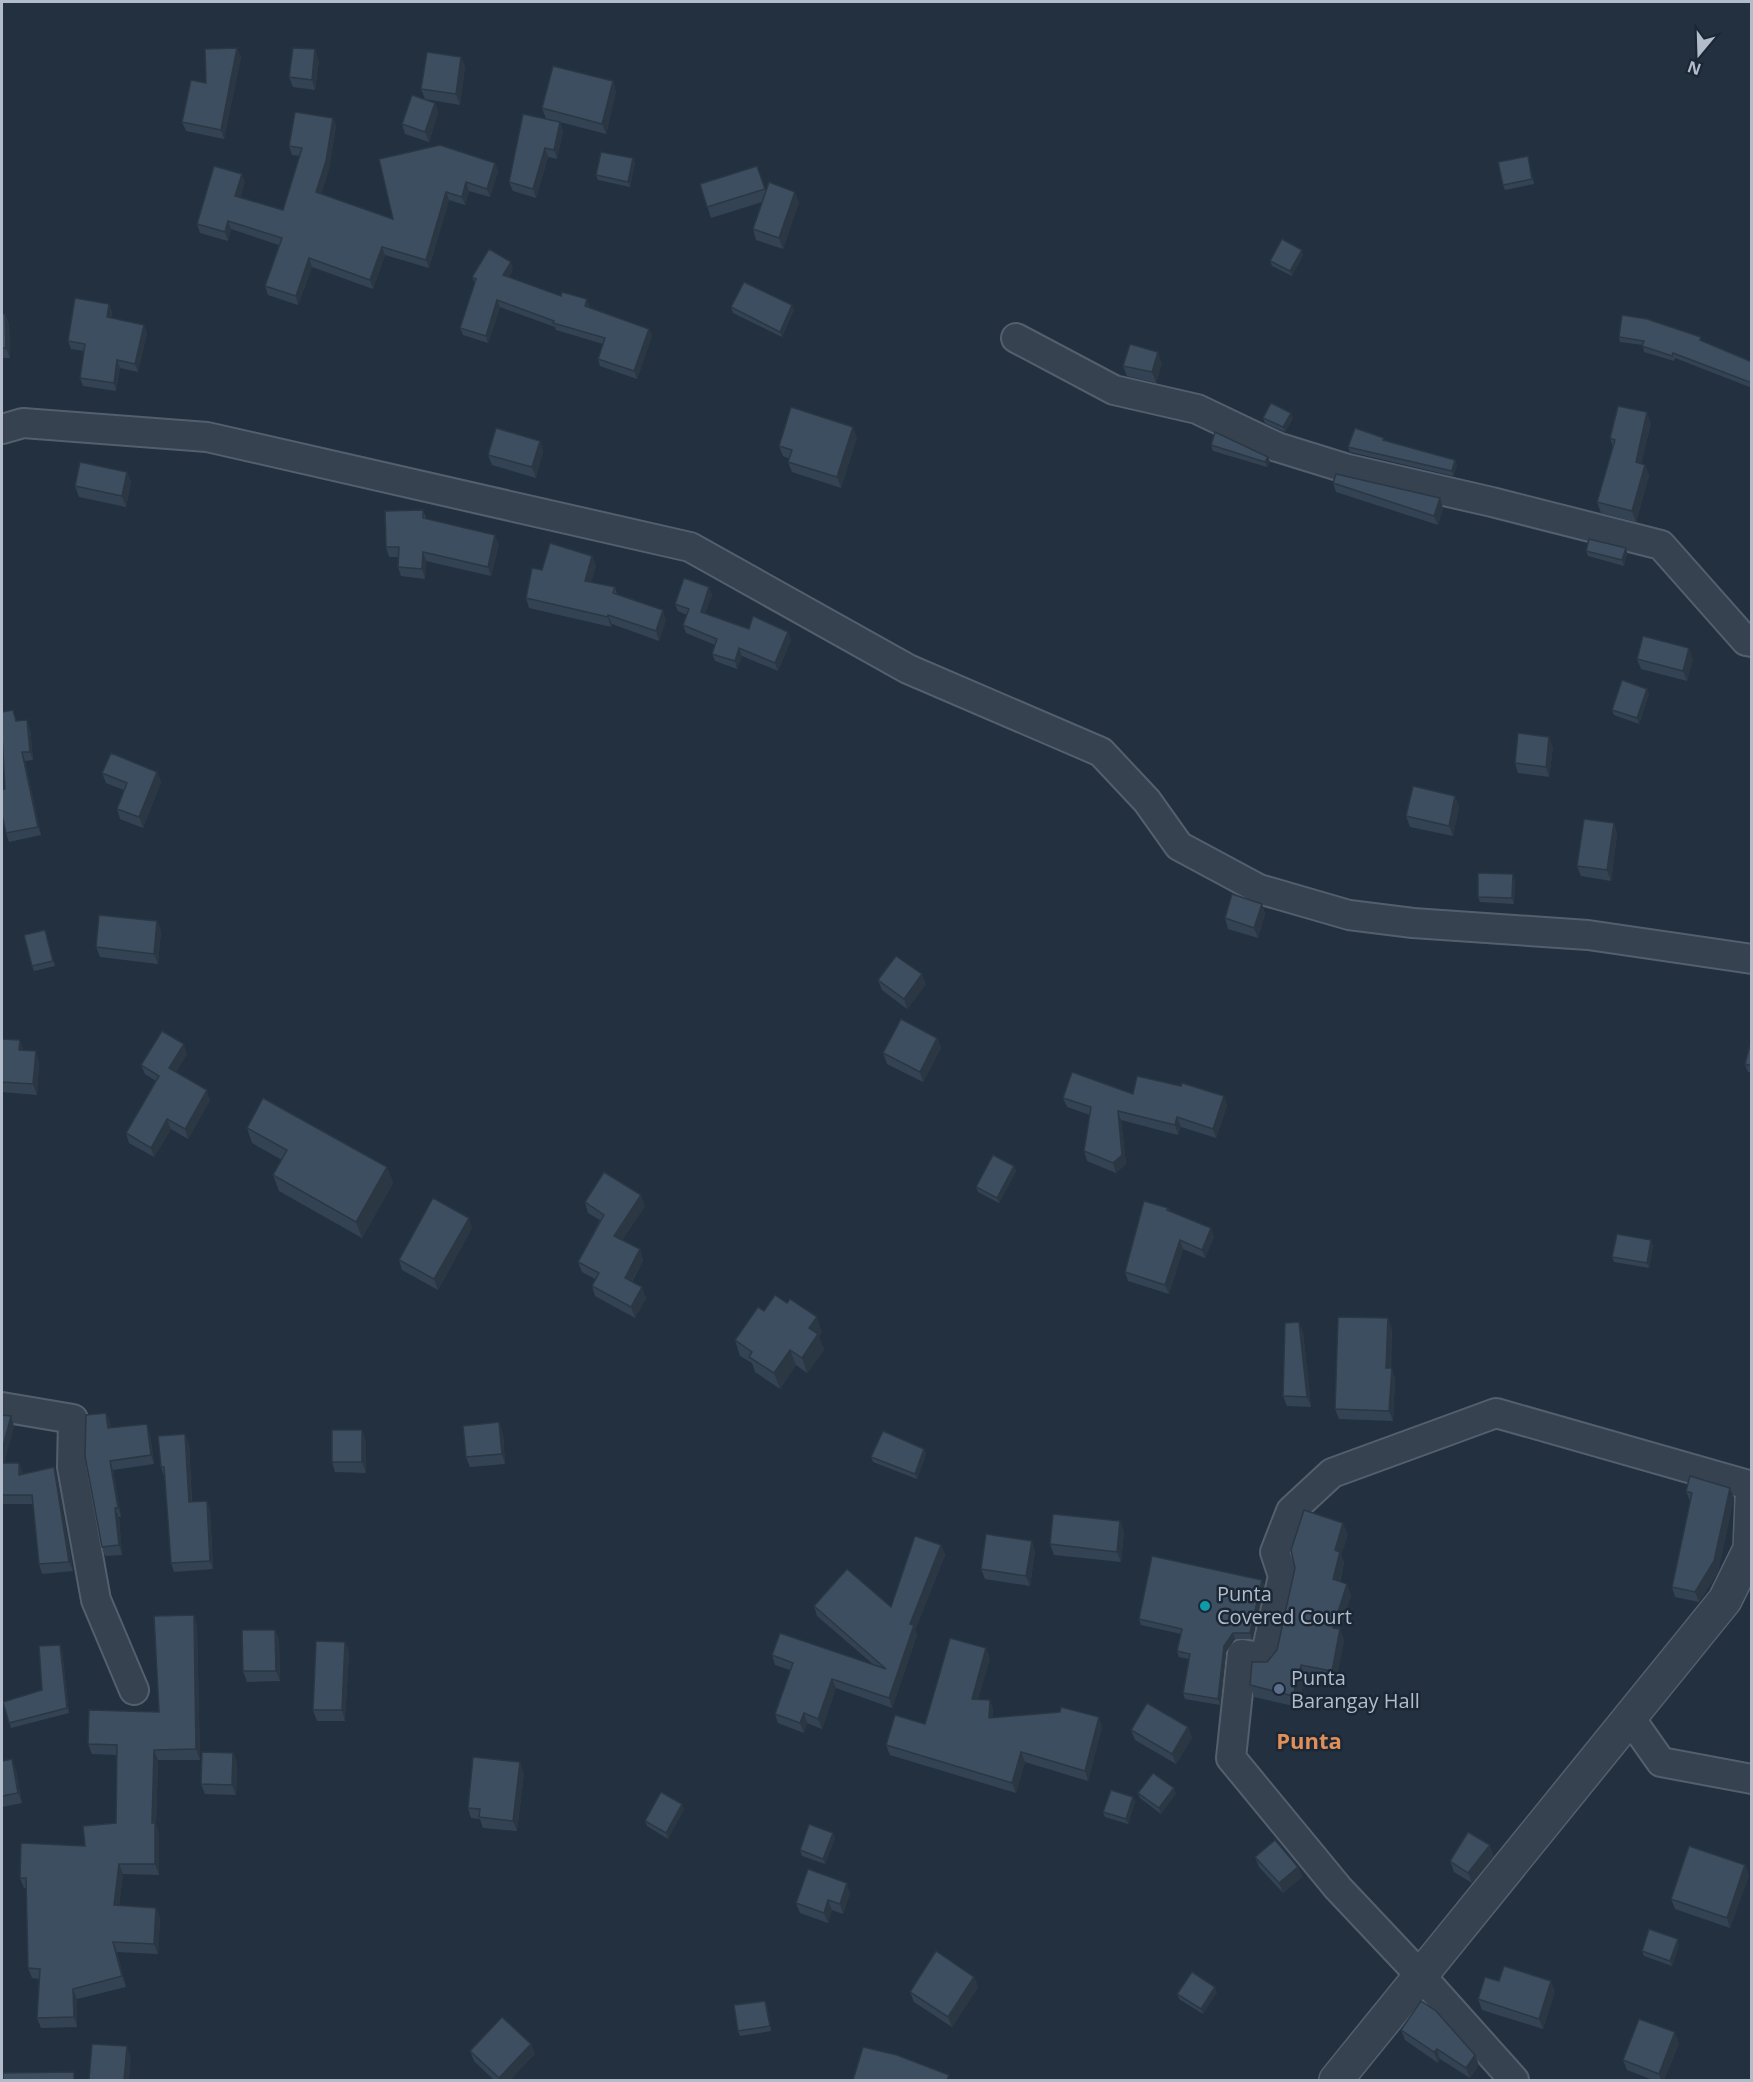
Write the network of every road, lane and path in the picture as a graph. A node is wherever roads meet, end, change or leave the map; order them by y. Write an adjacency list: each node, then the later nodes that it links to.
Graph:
1 (1016, 338): 3 (street)
2 (2, 429): 4 (street)
3 (1752, 642)
4 (1752, 959)
5 (2, 1407): 8 (street)
6 (1752, 1486): 11 (street)
7 (1752, 1500): 9 (street)
8 (134, 1690)
9 (1630, 1718): 10 (street); 11 (street)
10 (1752, 1779)
11 (1421, 1976): 12 (street); 13 (street)
12 (1336, 2080)
13 (1514, 2080)

